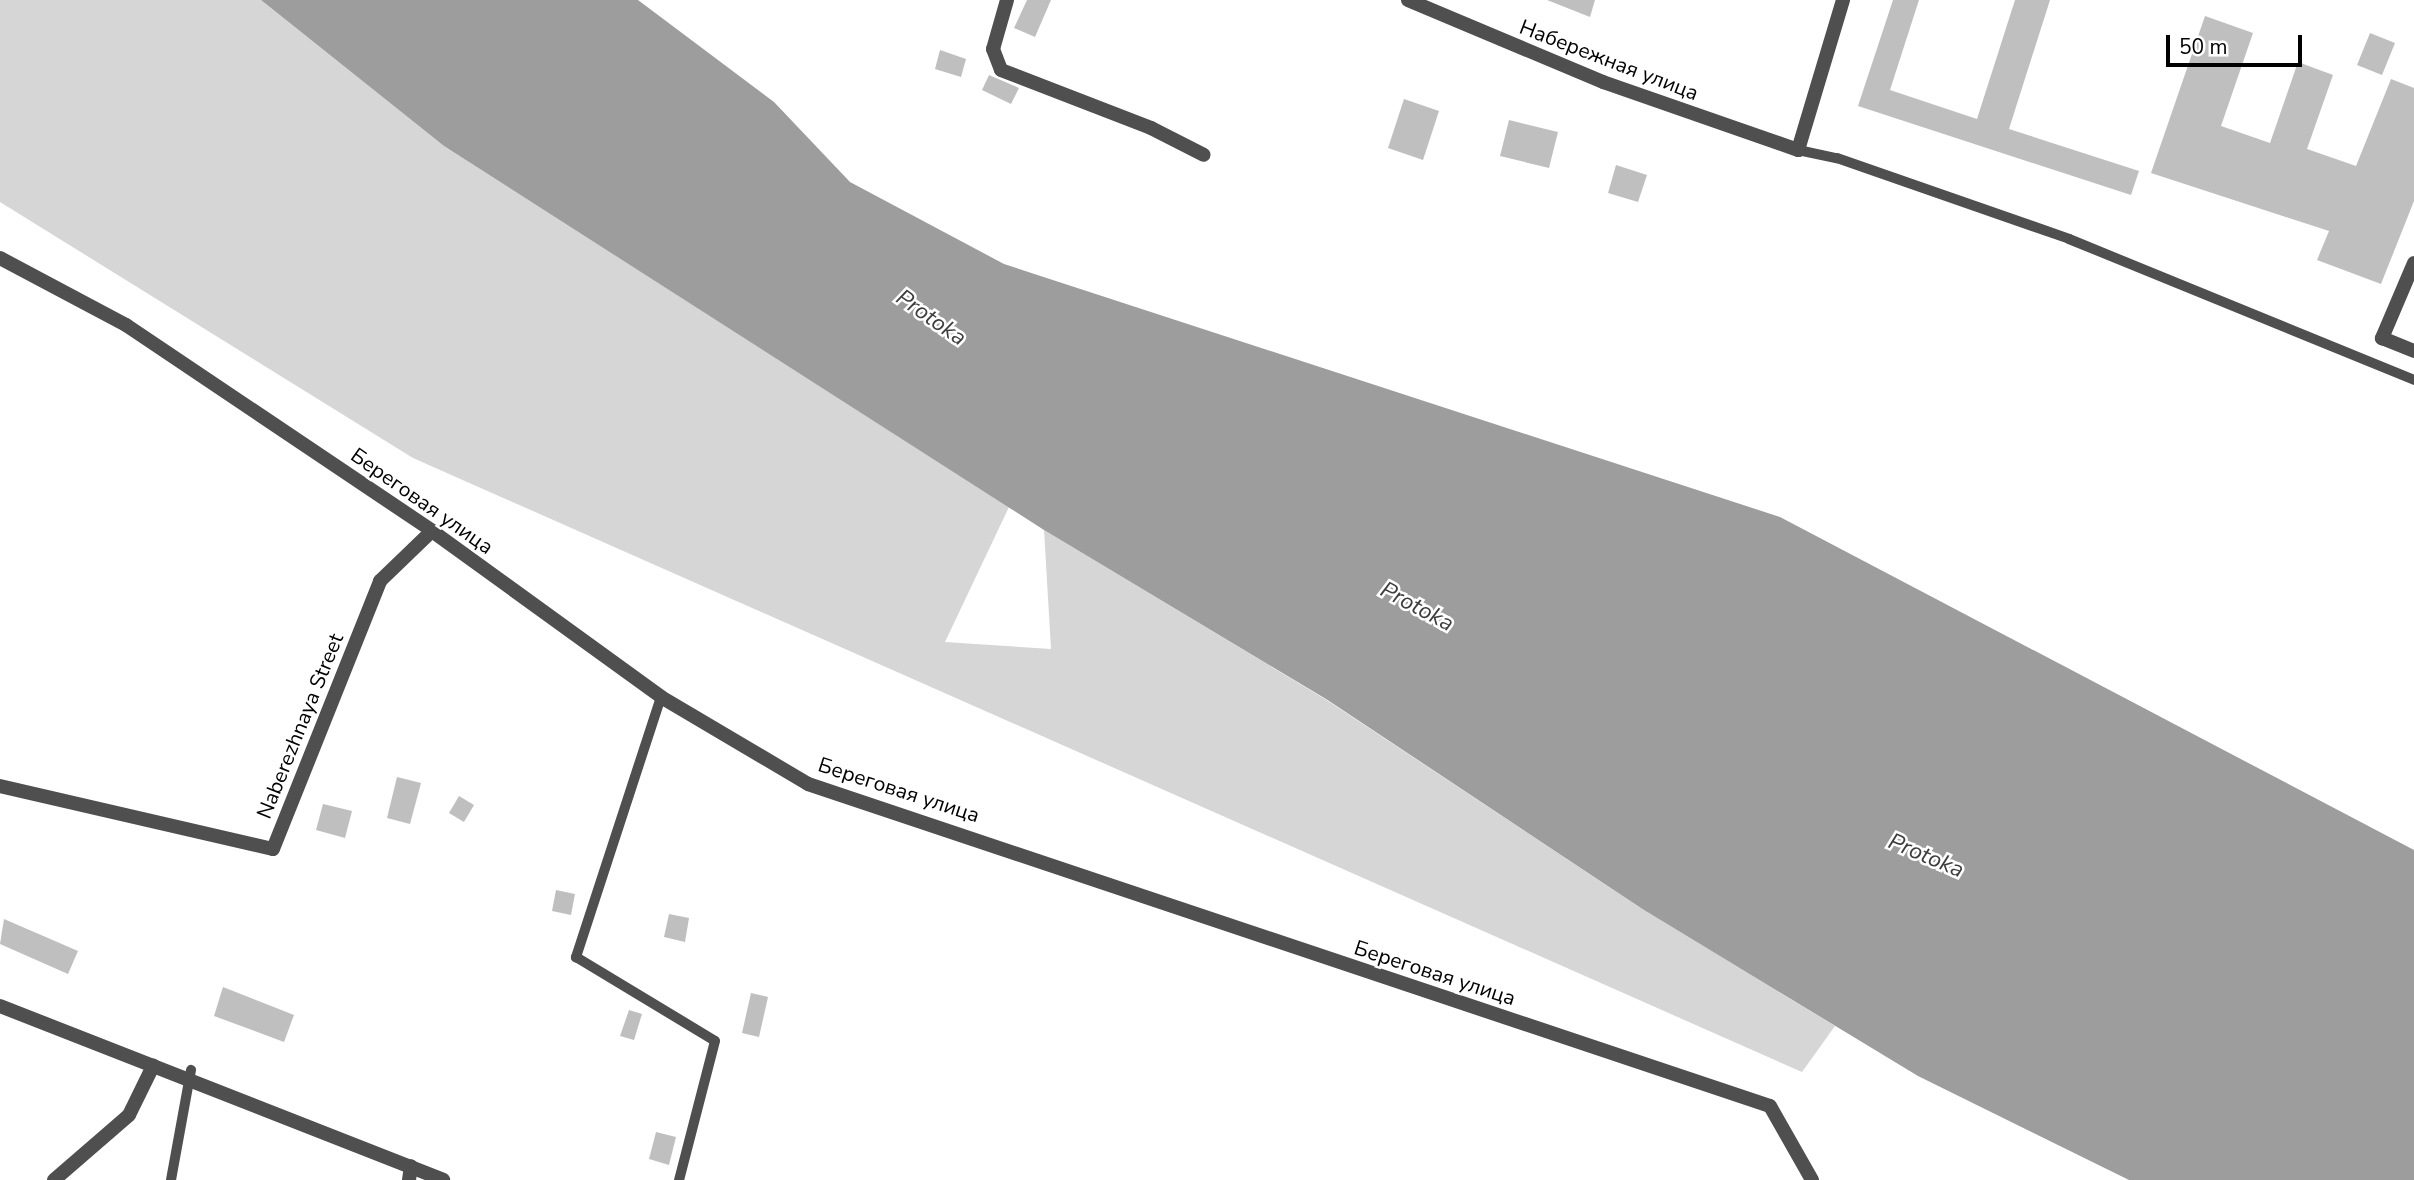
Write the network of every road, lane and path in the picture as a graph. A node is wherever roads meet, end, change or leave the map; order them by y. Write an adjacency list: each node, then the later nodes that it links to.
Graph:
1 (1007, 0): 5 (street)
2 (1408, 0): 4 (street, Набережная улица)
3 (1843, 0): 4 (street)
4 (1798, 150): 9 (lane)
5 (1204, 155)
6 (0, 258): 10 (street, Береговая улица)
7 (2414, 263): 8 (street)
8 (2414, 351)
9 (2414, 380)
10 (432, 531): 11 (street, Береговая улица); 12 (street, Naberezhnaya Street)
11 (661, 697): 20 (lane); 21 (street, Береговая улица)
12 (0, 786)
13 (0, 1006): 14 (street)
14 (153, 1066): 16 (street); 17 (street)
15 (191, 1070): 18 (lane)
16 (410, 1173): 19 (street)
17 (54, 1180)
18 (171, 1180)
19 (443, 1180)
20 (679, 1180)
21 (1812, 1180)

